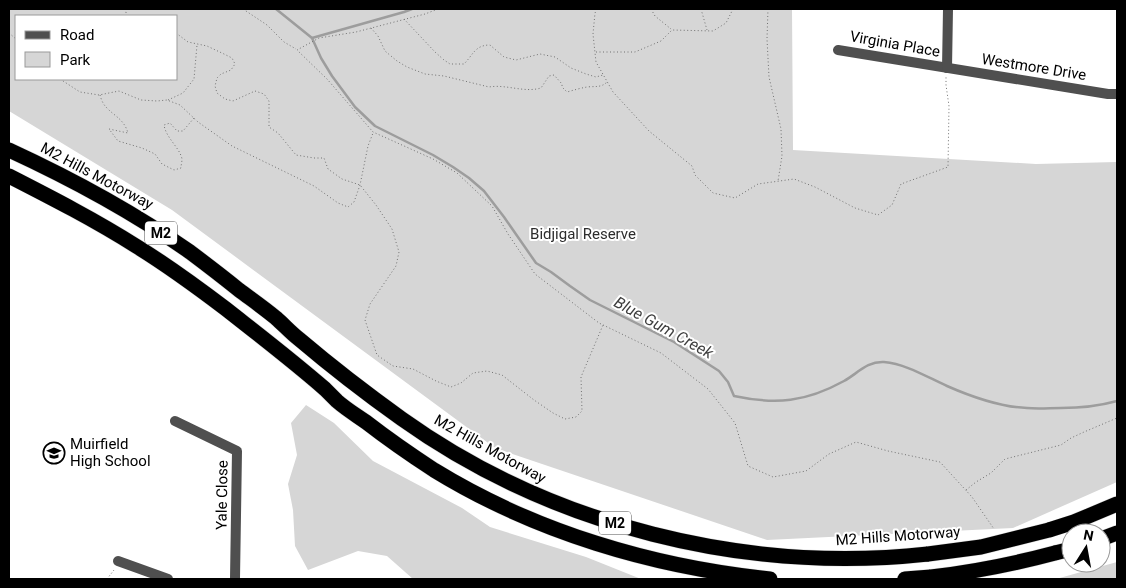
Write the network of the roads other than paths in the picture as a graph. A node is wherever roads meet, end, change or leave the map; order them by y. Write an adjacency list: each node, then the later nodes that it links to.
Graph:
1 (948, 9): 3 (street)
2 (838, 50): 3 (street, Virginia Place)
3 (947, 68): 4 (street, Westmore Drive)
4 (1117, 94)
5 (9, 150): 8 (highway, M2 Hills Motorway / M2, bridge)
6 (9, 176): 13 (highway, M2)
7 (175, 421): 12 (street, Yale Close)
8 (1117, 504)
9 (1061, 552): 14 (highway, bridge)
10 (118, 561): 11 (street)
11 (168, 579)
12 (235, 579)
13 (770, 579)
14 (905, 579)

